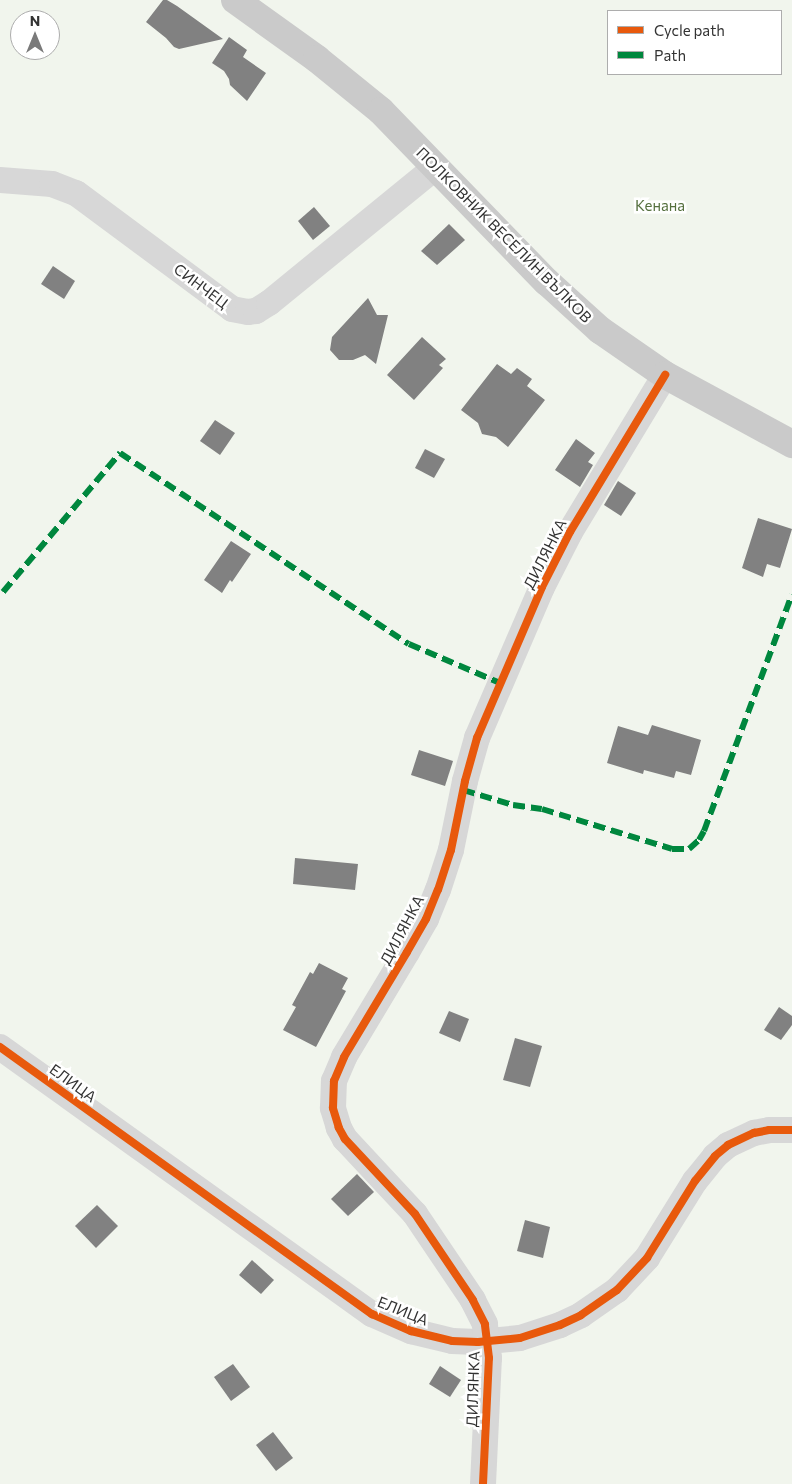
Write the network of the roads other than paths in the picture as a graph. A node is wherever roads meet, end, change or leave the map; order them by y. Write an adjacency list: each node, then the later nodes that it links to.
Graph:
1 (235, 0): 2 (main road, ПОЛКОВНИК ВЕСЕЛИН ВЪЛКОВ)
2 (436, 167): 3 (street, СИНЧЕЦ); 4 (main road, ПОЛКОВНИК ВЕСЕЛИН ВЪЛКОВ)
3 (0, 180)
4 (665, 375): 5 (main road, ПОЛКОВНИК ВЕСЕЛИН ВЪЛКОВ); 8 (street, ДИЛЯНКА)
5 (792, 444)
6 (0, 1047): 8 (street, ЕЛИЦА)
7 (792, 1130): 8 (street, ЕЛИЦА)
8 (488, 1342): 9 (street, ДИЛЯНКА)
9 (483, 1484)

